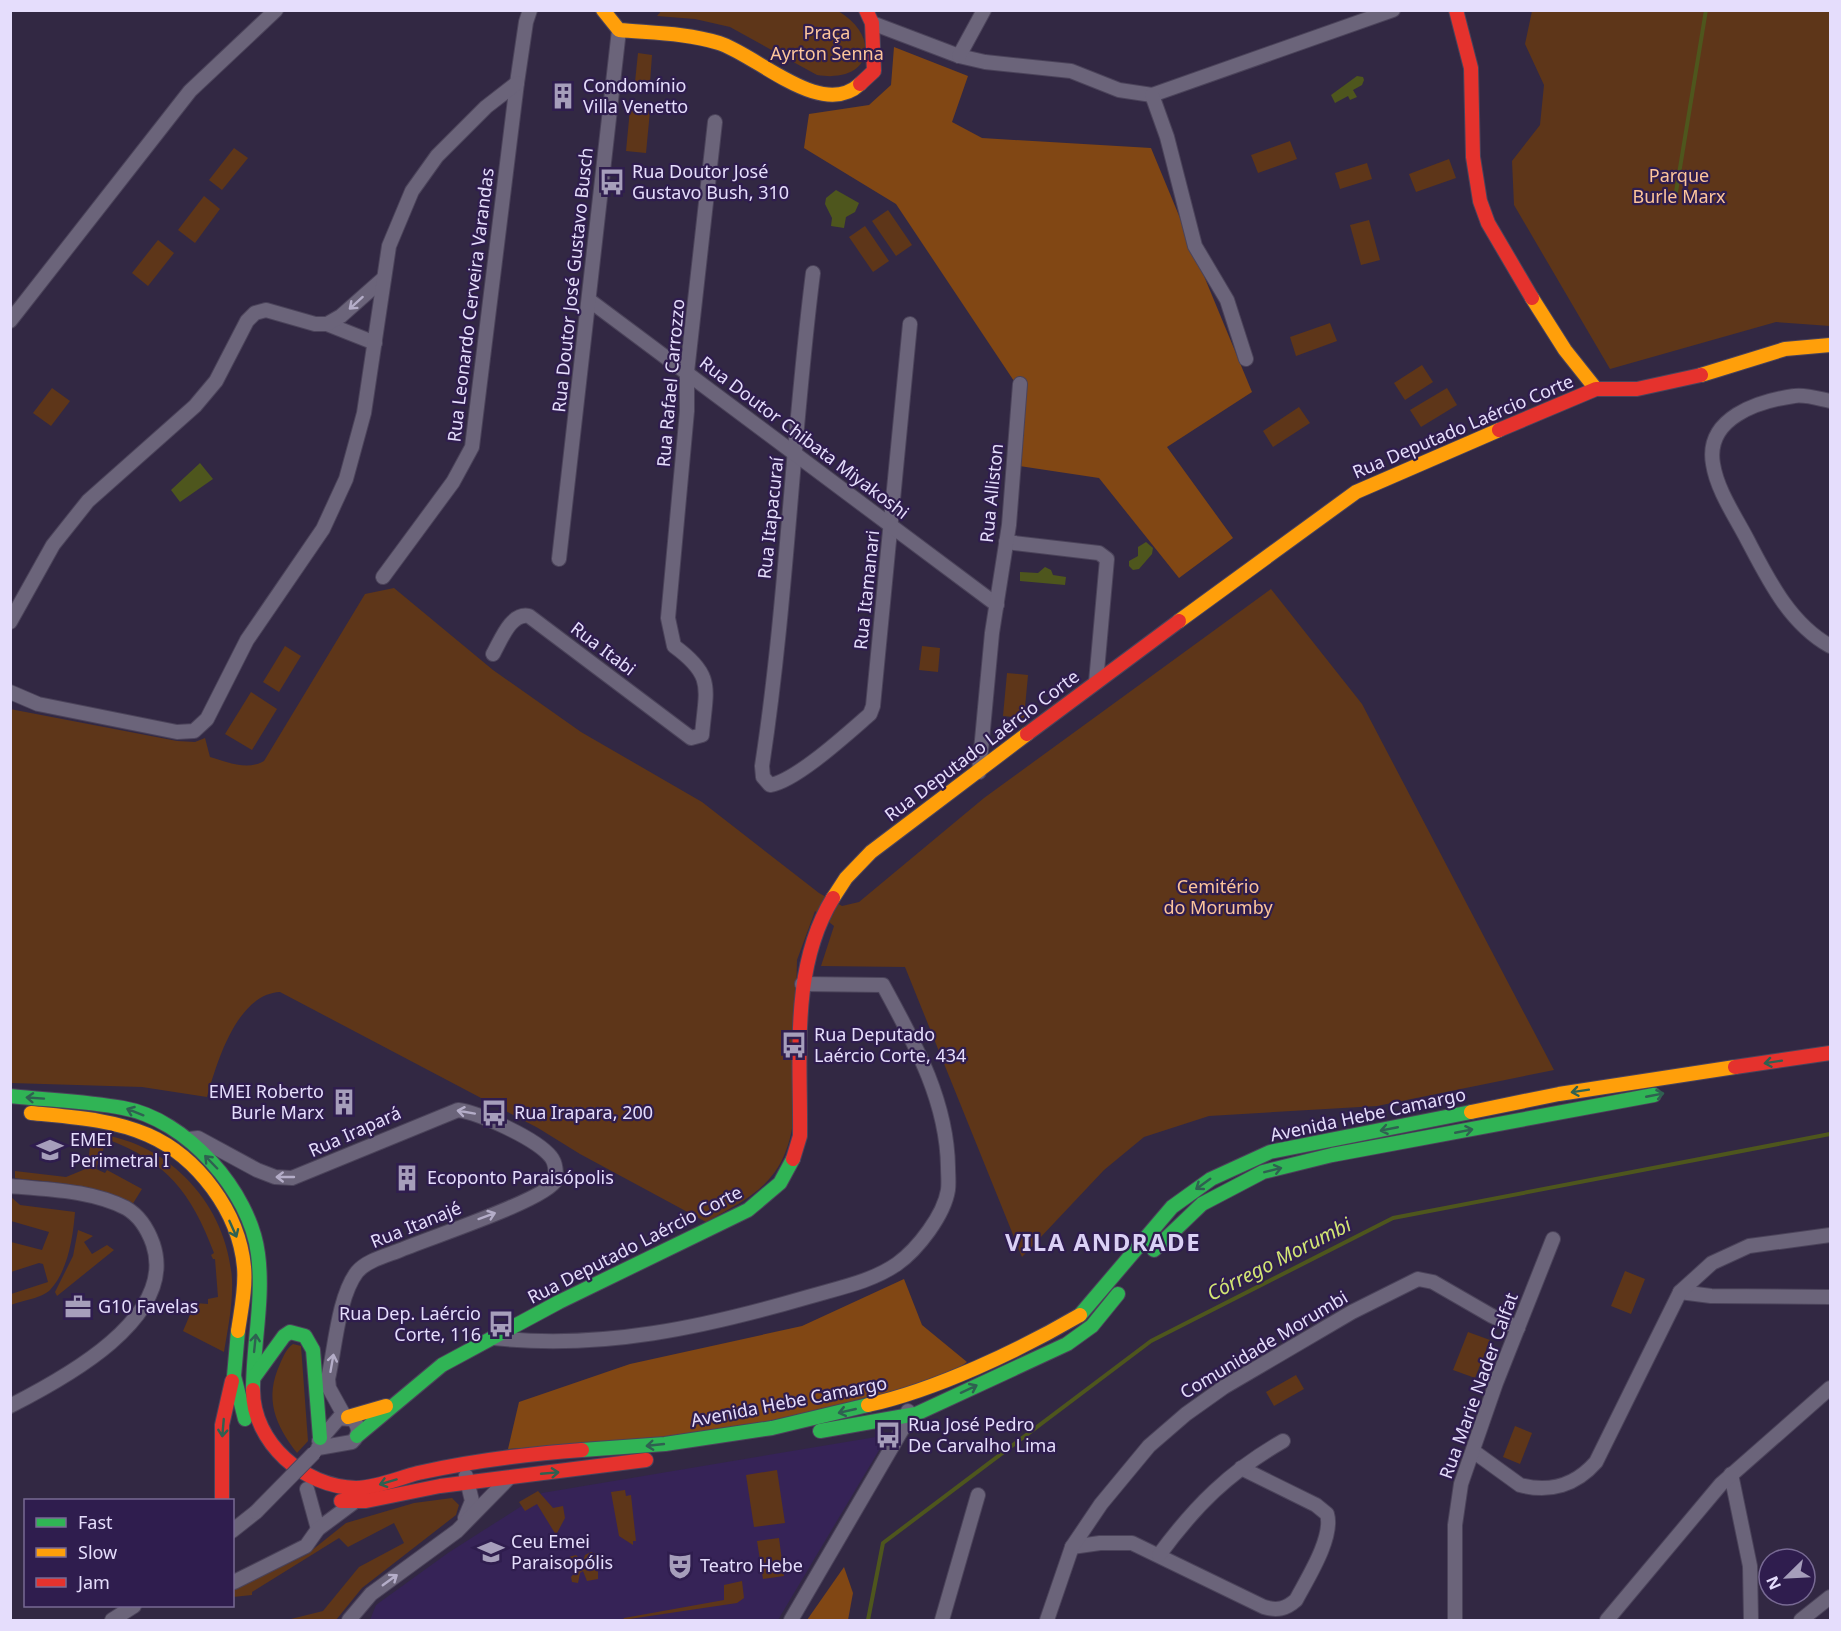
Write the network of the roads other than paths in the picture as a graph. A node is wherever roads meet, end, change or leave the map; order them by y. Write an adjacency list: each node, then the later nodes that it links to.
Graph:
1 (276, 10): 16 (street)
2 (530, 10): 10 (street, Rua Leonardo Cerveira Varandas)
3 (603, 10): 8 (main road)
4 (984, 10): 9 (street)
5 (1393, 10): 11 (street)
6 (1455, 10): 24 (main road)
7 (869, 17): 8 (main road); 9 (street)
8 (620, 30): 15 (street, Rua Doutor José Gustavo Busch)
9 (959, 56): 11 (street)
10 (517, 83): 14 (street); 30 (street, Rua Leonardo Cerveira Varandas)
11 (1152, 95): 21 (street)
12 (715, 122): 22 (street, Rua Rafael Carrozzo)
13 (813, 273): 26 (street, Rua Itapacuraí)
14 (384, 278): 17 (street, one-way to 17); 19 (street)
15 (589, 300): 22 (street, Rua Doutor Chibata Miyakoshi); 29 (street, Rua Doutor José Gustavo Busch)
16 (10, 321)
17 (327, 324): 19 (street); 32 (street)
18 (910, 324): 27 (street, Rua Itamanari)
19 (375, 343): 36 (street)
20 (1830, 345): 24 (main road, Rua Deputado Laércio Corte)
21 (1246, 359)
22 (687, 372): 26 (street, Rua Doutor Chibata Miyakoshi); 37 (street, Rua Rafael Carrozzo)
23 (1020, 384): 28 (street, Rua Alliston)
24 (1596, 389): 35 (main road, Rua Deputado Laércio Corte)
25 (1830, 401): 33 (street)
26 (796, 454): 27 (street, Rua Doutor Chibata Miyakoshi); 38 (street, Rua Itapacuraí)
27 (892, 526): 31 (street, Rua Doutor Chibata Miyakoshi); 38 (street, Rua Itamanari)
28 (1006, 542): 31 (street, Rua Alliston); 35 (street)
29 (559, 560)
30 (383, 577)
31 (997, 605): 39 (street, Rua Alliston)
32 (10, 622)
33 (1830, 646)
34 (493, 654): 37 (street, Rua Itabi)
35 (1096, 682): 39 (main road, Rua Deputado Laércio Corte)
36 (10, 692)
37 (702, 735)
38 (762, 765)
39 (979, 772): 40 (main road, Rua Deputado Laércio Corte)
40 (802, 984): 57 (main road, Rua Deputado Laércio Corte); 57 (street)
41 (1830, 1053): 61 (main road, Avenida Hebe Camargo, one-way to 61)
42 (1830, 1067): 43 (main road)
43 (1749, 1079)
44 (1668, 1092): 52 (main road, Avenida Hebe Camargo, one-way to 44)
45 (10, 1096): 47 (main road, Avenida Hebe Camargo, one-way to 45)
46 (20, 1112): 58 (main road, Avenida Hebe Camargo, one-way to 58)
47 (187, 1139): 48 (street, Rua Irapará, one-way to 47); 59 (main road, Avenida Hebe Camargo, one-way to 47)
48 (538, 1145): 65 (street, Rua Itanajé, one-way to 48)
49 (10, 1186): 63 (street)
50 (1830, 1235): 54 (street)
51 (1553, 1239): 56 (street, Rua Marie Nader Calfat)
52 (1142, 1264)
53 (1128, 1282): 64 (main road, Avenida Hebe Camargo, one-way to 53)
54 (1680, 1292): 55 (street); 71 (street)
55 (1830, 1297)
56 (1518, 1328): 71 (street, Rua Marie Nader Calfat); 84 (street, Comunidade Morumbi)
57 (494, 1338): 62 (main road, Rua Deputado Laércio Corte)
58 (234, 1370): 77 (main road, Avenida Hebe Camargo); 79 (main road, one-way to 79)
59 (255, 1376): 70 (main road); 72 (main road, Avenida Hebe Camargo, one-way to 59)
60 (1830, 1388): 74 (street)
61 (904, 1397): 64 (street); 72 (main road, Avenida Hebe Camargo, one-way to 72)
62 (394, 1402): 65 (main road, Rua Deputado Laércio Corte); 67 (main road, Rua Deputado Laércio Corte)
63 (10, 1406)
64 (910, 1416): 75 (main road, Avenida Hebe Camargo, one-way to 64); 91 (street)
65 (346, 1417): 66 (street); 67 (street)
66 (332, 1424): 69 (street); 70 (street)
67 (357, 1436): 69 (street)
68 (1282, 1441): 73 (street)
69 (342, 1444): 70 (street)
70 (318, 1446): 81 (street, bridge)
71 (1473, 1451): 94 (street, Rua Marie Nader Calfat)
72 (465, 1465): 76 (street)
73 (1241, 1468): 85 (street); 85 (street)
74 (1731, 1474): 95 (street); 96 (street)
75 (511, 1477): 76 (main road, Avenida Hebe Camargo); 83 (street)
76 (467, 1484): 80 (main road, Avenida Hebe Camargo); 83 (street)
77 (307, 1489): 80 (main road, Avenida Hebe Camargo); 82 (street)
78 (978, 1495): 92 (street)
79 (222, 1499)
80 (353, 1503): 82 (street)
81 (234, 1529)
82 (318, 1529): 86 (street)
83 (457, 1531): 90 (street, one-way to 83)
84 (1072, 1547): 85 (street); 93 (street, Comunidade Morumbi)
85 (1159, 1555)
86 (234, 1582)
87 (1830, 1597): 97 (street)
88 (131, 1607): 89 (street)
89 (112, 1620)
90 (349, 1620)
91 (791, 1620)
92 (942, 1620)
93 (1047, 1620)
94 (1455, 1620)
95 (1607, 1620)
96 (1751, 1620)
97 (1801, 1620)

